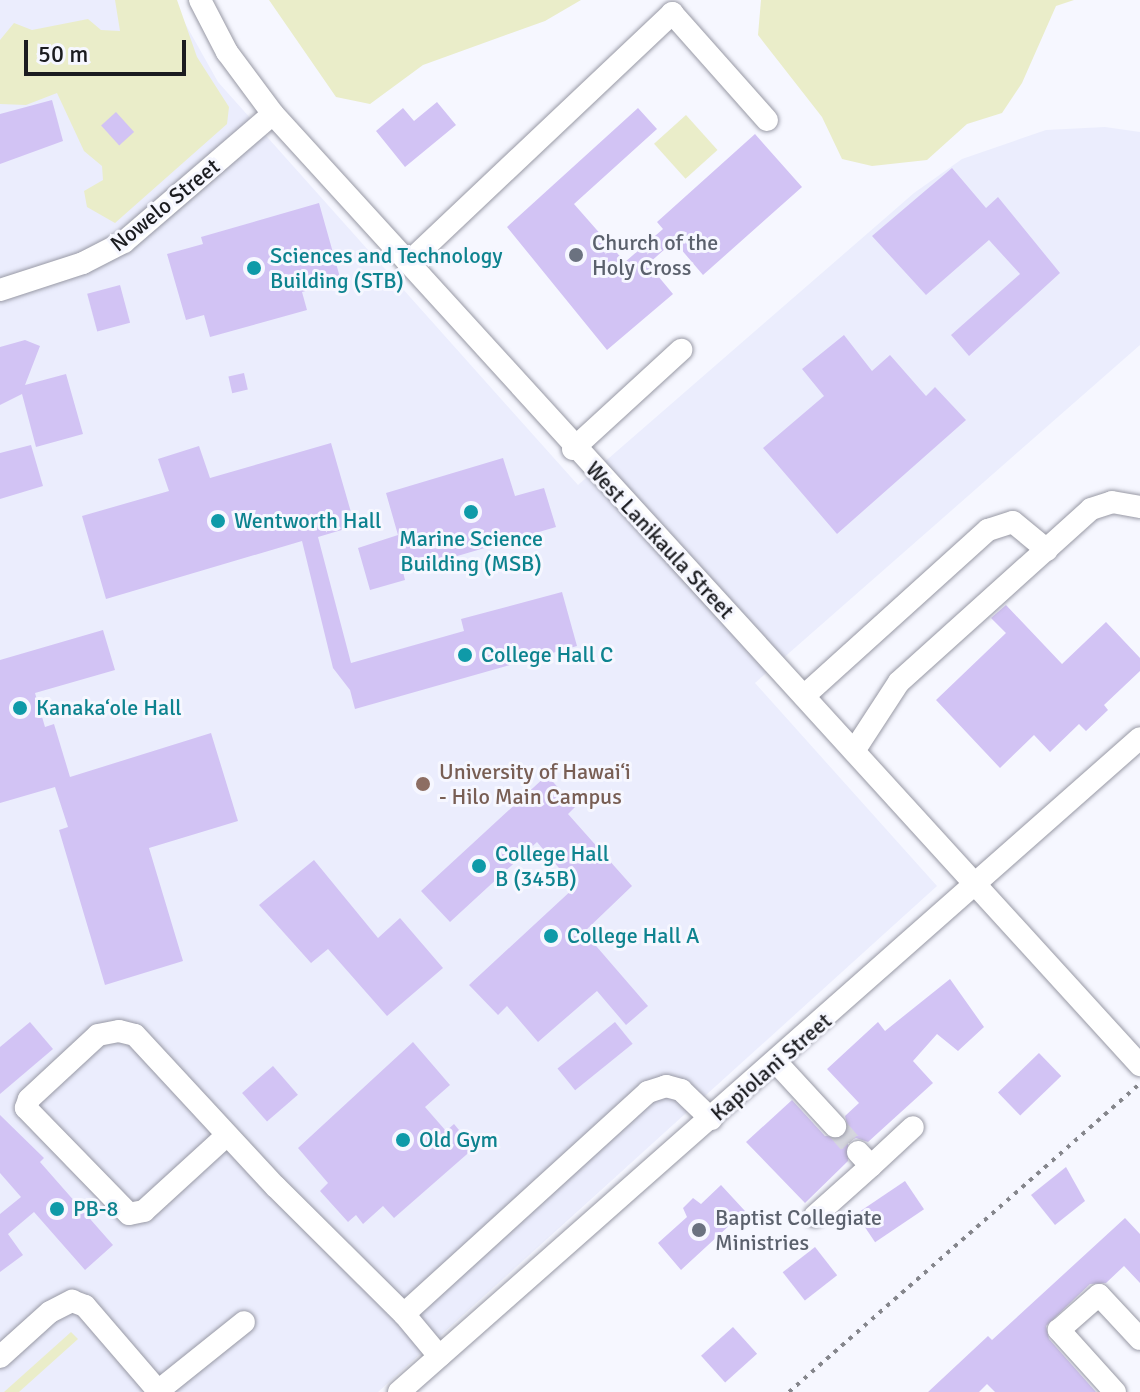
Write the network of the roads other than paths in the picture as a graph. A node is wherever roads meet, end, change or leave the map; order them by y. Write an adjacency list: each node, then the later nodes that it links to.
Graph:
1 (200, 0): 2 (street, West Lanikaula Street)
2 (273, 114): 4 (street, West Lanikaula Street); 5 (street, Nowelo Street)
3 (767, 120): 4 (street)
4 (408, 263): 7 (street, West Lanikaula Street)
5 (0, 290)
6 (681, 350): 7 (street)
7 (573, 449): 10 (street, West Lanikaula Street)
8 (1140, 507): 9 (street)
9 (1047, 550): 10 (street); 12 (street)
10 (804, 696): 12 (street, West Lanikaula Street)
11 (1140, 738): 13 (street, Kapiolani Street)
12 (854, 751): 13 (street, West Lanikaula Street)
13 (976, 885): 14 (street, Kapiolani Street); 15 (street, West Lanikaula Street)
14 (777, 1063): 16 (street, Kapiolani Street); 17 (street)
15 (1140, 1065)
16 (711, 1119): 21 (street); 24 (street, Kapiolani Street)
17 (835, 1126)
18 (913, 1127): 20 (street)
19 (226, 1136): 19 (street); 21 (street)
20 (815, 1216)
21 (404, 1314): 24 (street)
22 (244, 1322): 25 (street)
23 (1140, 1339): 27 (street)
24 (439, 1356): 26 (street, Kapiolani Street)
25 (0, 1357)
26 (399, 1392)
27 (1115, 1392)

